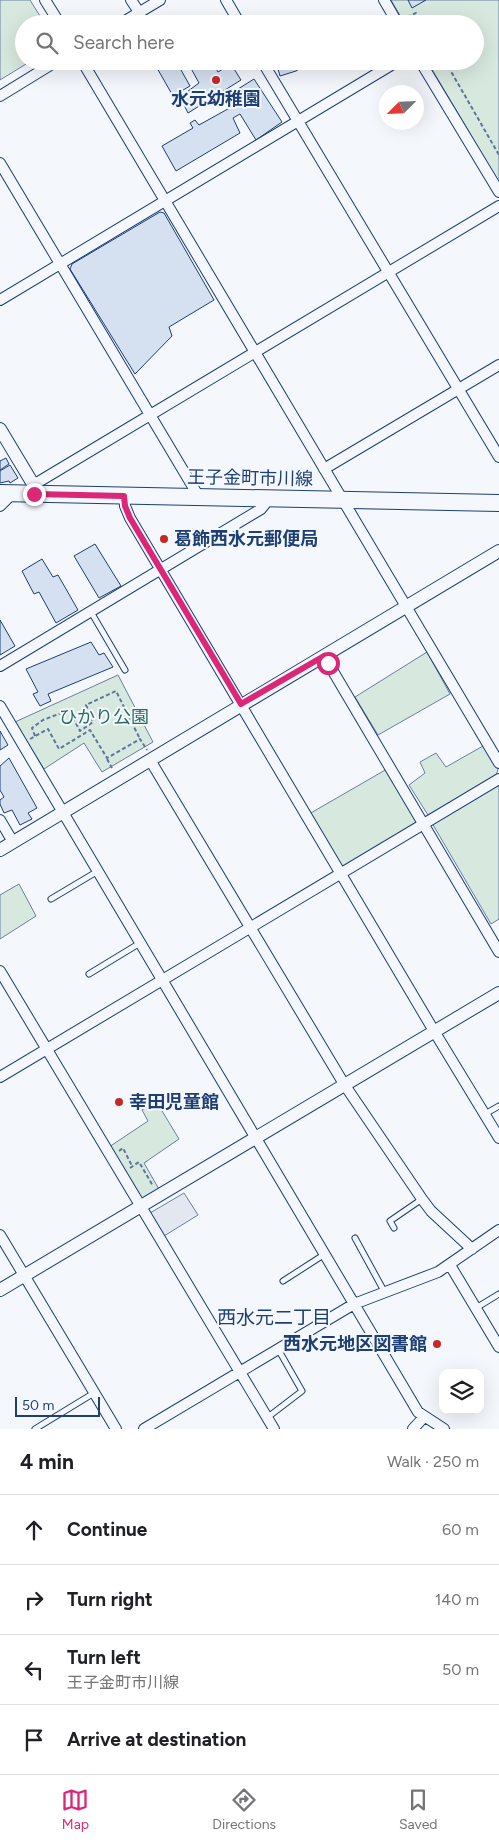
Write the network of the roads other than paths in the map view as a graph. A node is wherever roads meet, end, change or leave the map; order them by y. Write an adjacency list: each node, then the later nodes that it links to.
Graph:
1 (45, 0): 7 (street)
2 (131, 0): 6 (street)
3 (160, 0): 6 (street)
4 (226, 0): 9 (street)
5 (384, 0): 10 (street)
6 (139, 12): 8 (street)
7 (54, 15)
8 (134, 15)
9 (235, 15)
10 (393, 15)
11 (42, 70): 16 (street)
12 (87, 70): 20 (street)
13 (267, 70): 17 (street)
14 (383, 70): 17 (street)
15 (425, 70): 19 (street)
16 (0, 96)
17 (298, 122): 20 (street); 23 (street)
18 (0, 163): 22 (street)
19 (499, 192)
20 (165, 201): 22 (street); 25 (street)
21 (499, 206): 23 (street)
22 (60, 264): 24 (street); 28 (street)
23 (389, 273): 25 (street); 27 (street)
24 (0, 300)
25 (254, 352): 28 (street); 31 (street)
26 (499, 365): 27 (street)
27 (459, 389): 30 (street); 31 (street)
28 (151, 414): 32 (street); 35 (street)
29 (0, 429): 32 (street)
30 (499, 457)
31 (324, 469): 37 (street)
32 (33, 489): 33 (main road, 王子金町市川線); 34 (main road, 王子金町市川線)
33 (6, 494): 39 (street)
34 (124, 496): 35 (main road, 王子金町市川線); 41 (street)
35 (199, 497): 36 (main road, 王子金町市川線)
36 (264, 498): 37 (main road, 王子金町市川線); 41 (street)
37 (343, 501): 38 (main road, 王子金町市川線); 42 (street)
38 (499, 503)
39 (0, 506)
40 (499, 552): 42 (street)
41 (160, 570): 43 (street); 47 (street)
42 (406, 606): 44 (street); 50 (street)
43 (91, 612): 45 (street); 46 (lane)
44 (324, 656): 47 (street); 54 (street)
45 (0, 666)
46 (125, 670)
47 (241, 704): 49 (street); 58 (street)
48 (0, 706): 52 (street)
49 (152, 759): 52 (street); 60 (street)
50 (499, 763)
51 (499, 779): 54 (street)
52 (62, 812): 55 (street); 57 (street)
53 (0, 820): 55 (street)
54 (423, 825): 58 (street); 62 (street)
55 (13, 842): 56 (street)
56 (0, 850)
57 (98, 871): 59 (lane); 61 (street)
58 (341, 874): 60 (street); 67 (street)
59 (51, 898)
60 (250, 928): 65 (street); 70 (street)
61 (141, 943): 64 (lane); 65 (street)
62 (499, 952)
63 (0, 971): 68 (street)
64 (89, 974)
65 (163, 980): 68 (street); 73 (street)
66 (496, 997): 67 (street)
67 (434, 1031): 70 (street); 72 (street)
68 (47, 1049): 69 (street); 76 (street)
69 (0, 1077)
70 (344, 1084): 73 (street); 75 (street)
71 (499, 1106): 72 (lane)
72 (486, 1114): 74 (street)
73 (256, 1138): 76 (street); 82 (street)
74 (499, 1138)
75 (422, 1199): 77 (lane); 81 (street)
76 (141, 1207): 84 (street); 93 (street)
77 (394, 1228)
78 (499, 1230): 81 (street)
79 (0, 1235): 84 (street)
80 (355, 1238): 87 (lane)
81 (472, 1249): 83 (street)
82 (325, 1254): 85 (lane); 89 (street)
83 (450, 1264): 87 (street); 90 (street)
84 (24, 1276): 86 (street); 94 (street)
85 (283, 1281)
86 (0, 1290)
87 (384, 1291): 89 (street)
88 (499, 1294): 90 (lane)
89 (354, 1304): 92 (street); 95 (street)
90 (476, 1308): 91 (street)
91 (498, 1344)
92 (278, 1349): 93 (street); 96 (lane)
93 (239, 1372): 96 (street); 99 (street)
94 (94, 1393): 97 (lane); 98 (street)
95 (424, 1417): 101 (street); 102 (street)
96 (268, 1418): 100 (street)
97 (35, 1429)
98 (116, 1429)
99 (144, 1429)
100 (274, 1429)
101 (413, 1429)
102 (444, 1429)

